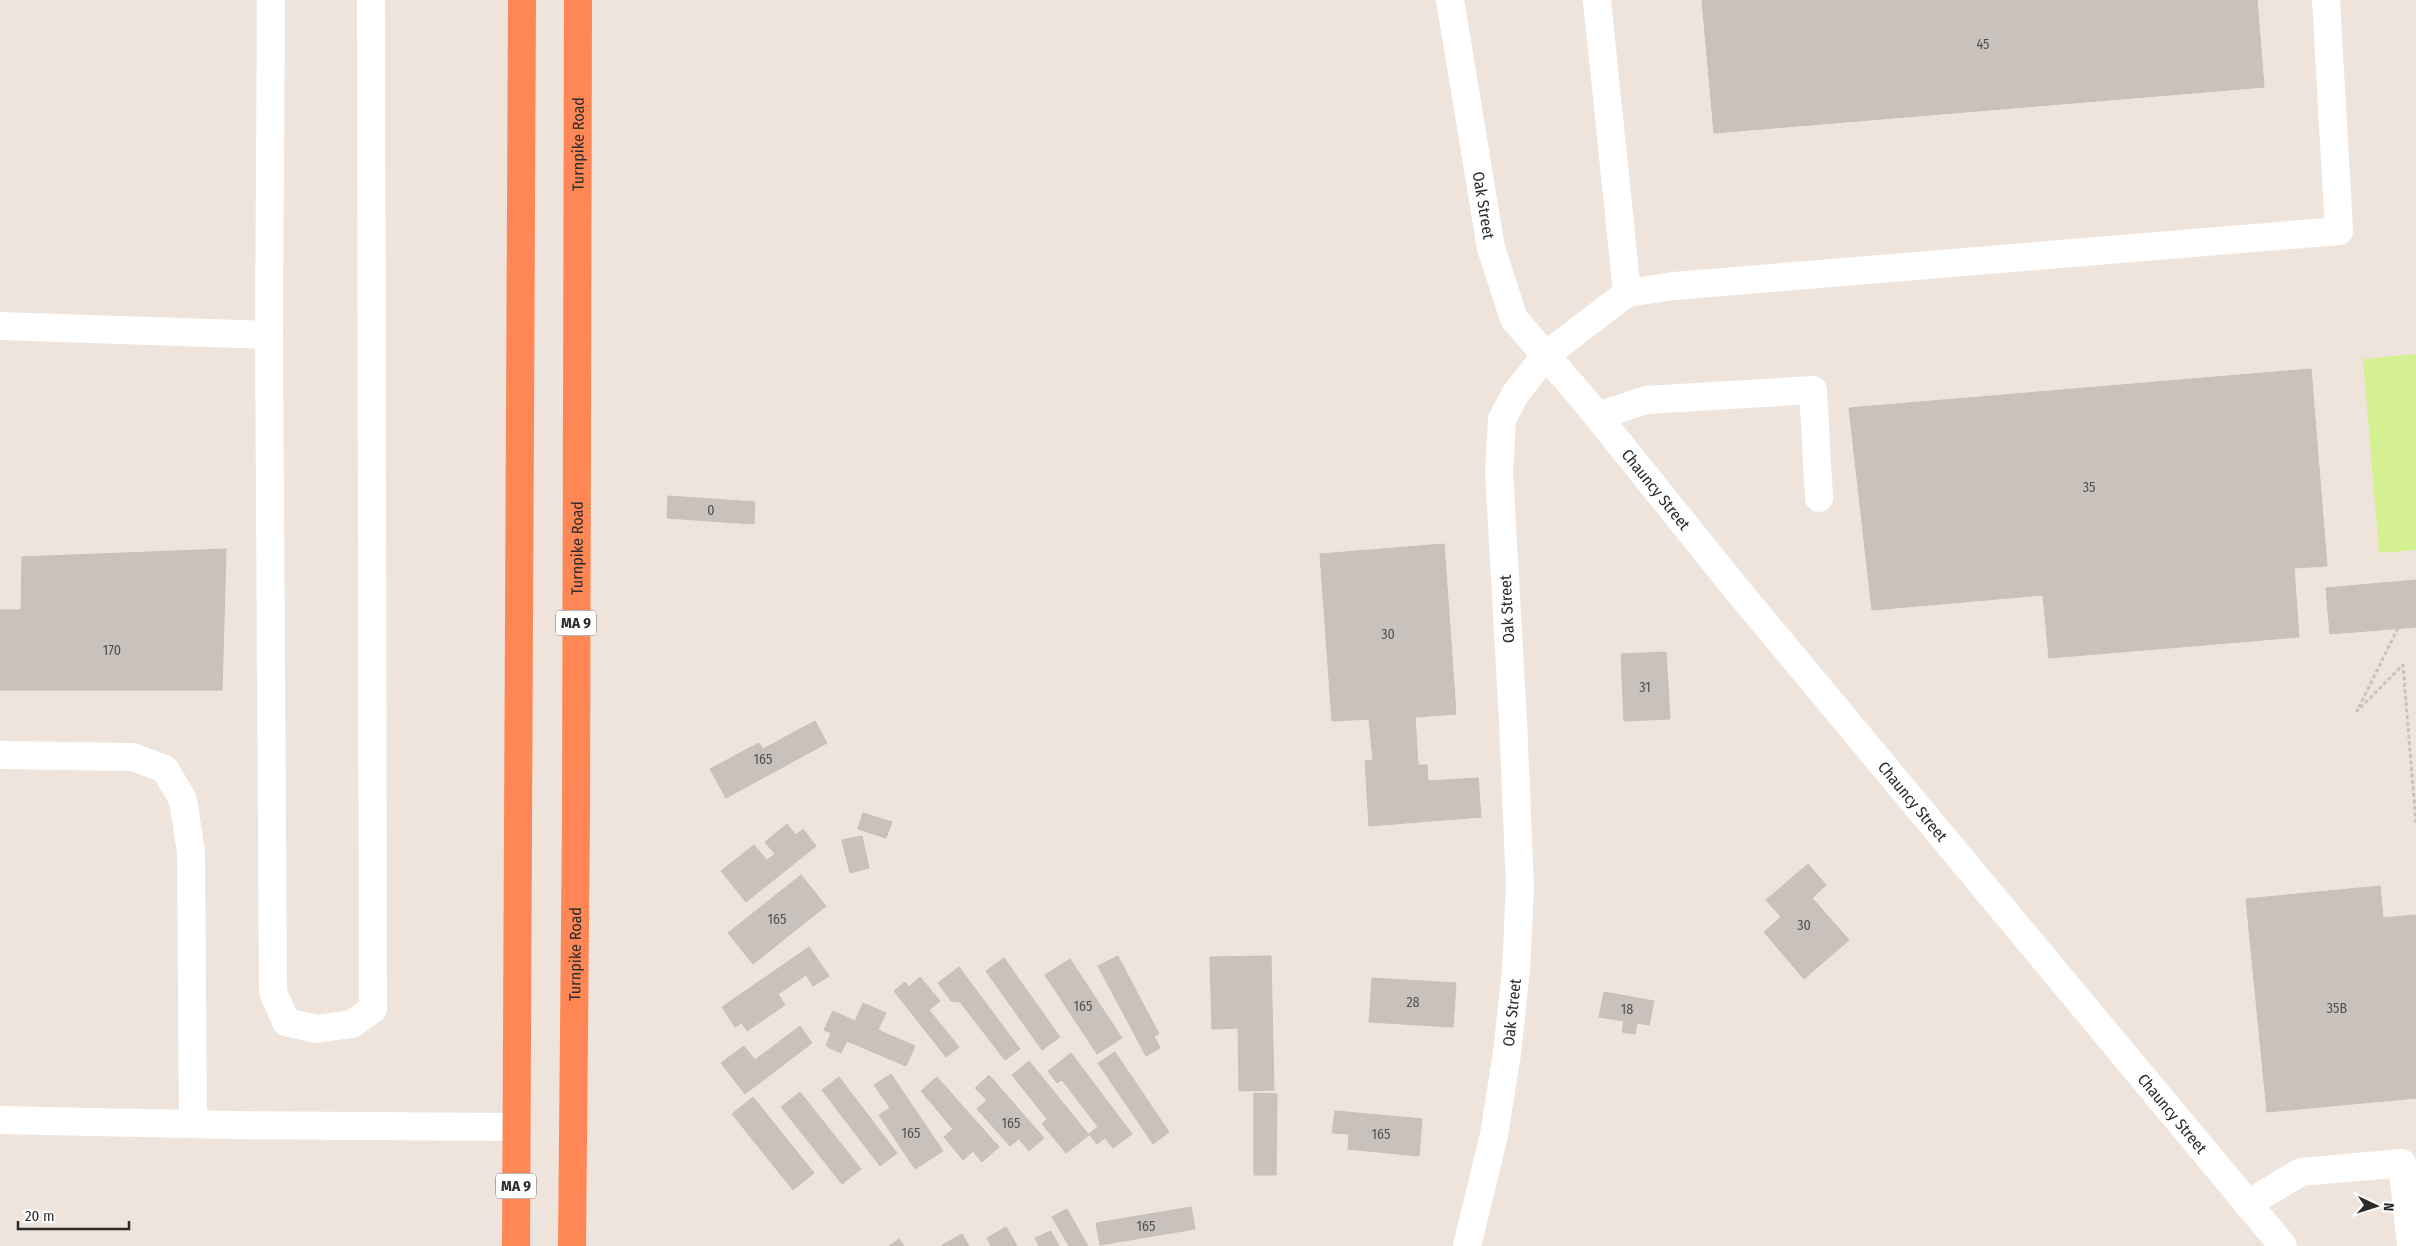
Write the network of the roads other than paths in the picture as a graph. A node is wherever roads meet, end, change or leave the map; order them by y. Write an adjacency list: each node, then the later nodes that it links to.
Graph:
1 (271, 0): 10 (street)
2 (371, 0): 10 (street)
3 (522, 0): 17 (highway, MA 9)
4 (578, 0): 20 (highway, Turnpike Road / MA 9)
5 (1450, 0): 11 (street, Oak Street)
6 (1597, 0): 8 (street)
7 (2326, 0): 8 (street)
8 (1627, 293): 11 (street)
9 (0, 326): 10 (street)
10 (269, 335)
11 (1546, 355): 12 (street, Chauncy Street); 21 (street, Oak Street)
12 (1598, 416): 13 (street); 18 (street, Chauncy Street)
13 (1819, 498)
14 (0, 755): 16 (street)
15 (0, 1120): 16 (street)
16 (193, 1124): 17 (street)
17 (516, 1127): 19 (highway, MA 9)
18 (2247, 1204): 22 (street, Chauncy Street); 23 (street)
19 (516, 1246)
20 (572, 1246)
21 (1468, 1246)
22 (2283, 1246)
23 (2412, 1246)

